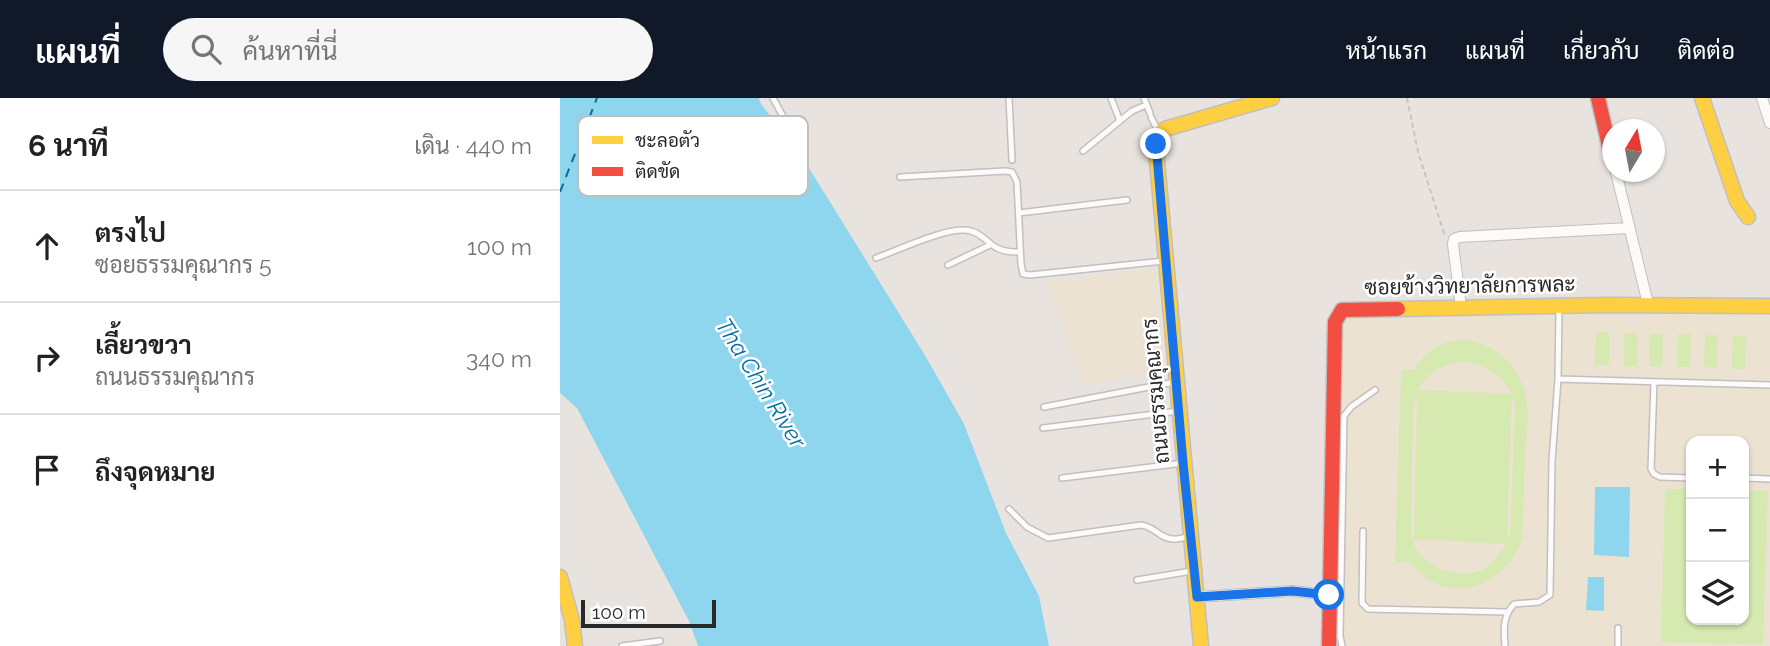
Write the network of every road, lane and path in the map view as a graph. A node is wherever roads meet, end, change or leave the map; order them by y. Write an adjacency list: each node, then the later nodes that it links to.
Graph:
1 (773, 98): 12 (lane)
2 (1009, 98): 18 (lane)
3 (1111, 98): 14 (lane)
4 (1143, 98): 11 (lane)
5 (1272, 98): 10 (street)
6 (1407, 98): 25 (path)
7 (1598, 98): 13 (street)
8 (1702, 98): 23 (street)
9 (1762, 98): 15 (street)
10 (1238, 103): 16 (street)
11 (1146, 105): 14 (lane); 16 (lane)
12 (783, 116)
13 (1604, 119)
14 (1120, 121): 17 (lane)
15 (1770, 123)
16 (1159, 134): 29 (street, ถนนธรรมคุณากร)
17 (1083, 151)
18 (1012, 160)
19 (901, 177): 22 (lane)
20 (1620, 182): 24 (street)
21 (1127, 200): 22 (lane)
22 (1019, 212): 27 (lane)
23 (1748, 217)
24 (1629, 228): 25 (street); 31 (street)
25 (1453, 244): 34 (street)
26 (990, 245): 27 (lane); 28 (lane); 30 (lane)
27 (1020, 252): 29 (lane)
28 (876, 258)
29 (1166, 261): 36 (street, ถนนธรรมคุณากร)
30 (948, 265)
31 (1648, 304): 32 (street, ซอยข้างวิทยาลัยการพละ); 33 (street, ซอยข้างวิทยาลัยการพละ)
32 (1559, 305): 34 (street, ซอยข้างวิทยาลัยการพละ); 35 (lane)
33 (1770, 306)
34 (1461, 307): 54 (street, ซอยข้างวิทยาลัยการพละ)
35 (1558, 379): 37 (lane); 56 (lane)
36 (1177, 382): 40 (lane); 41 (street, ถนนธรรมคุณากร)
37 (1654, 382): 38 (lane); 45 (lane)
38 (1770, 384)
39 (1375, 390): 63 (lane)
40 (1044, 407)
41 (1179, 411): 42 (lane); 43 (street, ถนนธรรมคุณากร)
42 (1043, 428)
43 (1183, 463): 44 (lane); 50 (street, ถนนธรรมคุณากร)
44 (1062, 478)
45 (1686, 478)
46 (1749, 478): 47 (lane)
47 (1770, 479)
48 (1009, 509): 50 (lane)
49 (1363, 531): 56 (lane)
50 (1191, 536): 51 (street, ถนนธรรมคุณากร)
51 (1194, 570): 53 (lane); 55 (street, ถนนธรรมคุณากร)
52 (560, 577): 59 (street)
53 (1137, 580)
54 (1329, 595): 55 (street); 62 (street, ซอยข้างวิทยาลัยการพละ)
55 (1197, 597): 61 (street, ถนนธรรมคุณากร)
56 (1507, 612): 64 (lane)
57 (1618, 628): 65 (lane)
58 (660, 641): 60 (lane)
59 (575, 646)
60 (622, 646)
61 (1201, 646)
62 (1329, 646)
63 (1342, 646)
64 (1505, 646)
65 (1618, 646)

